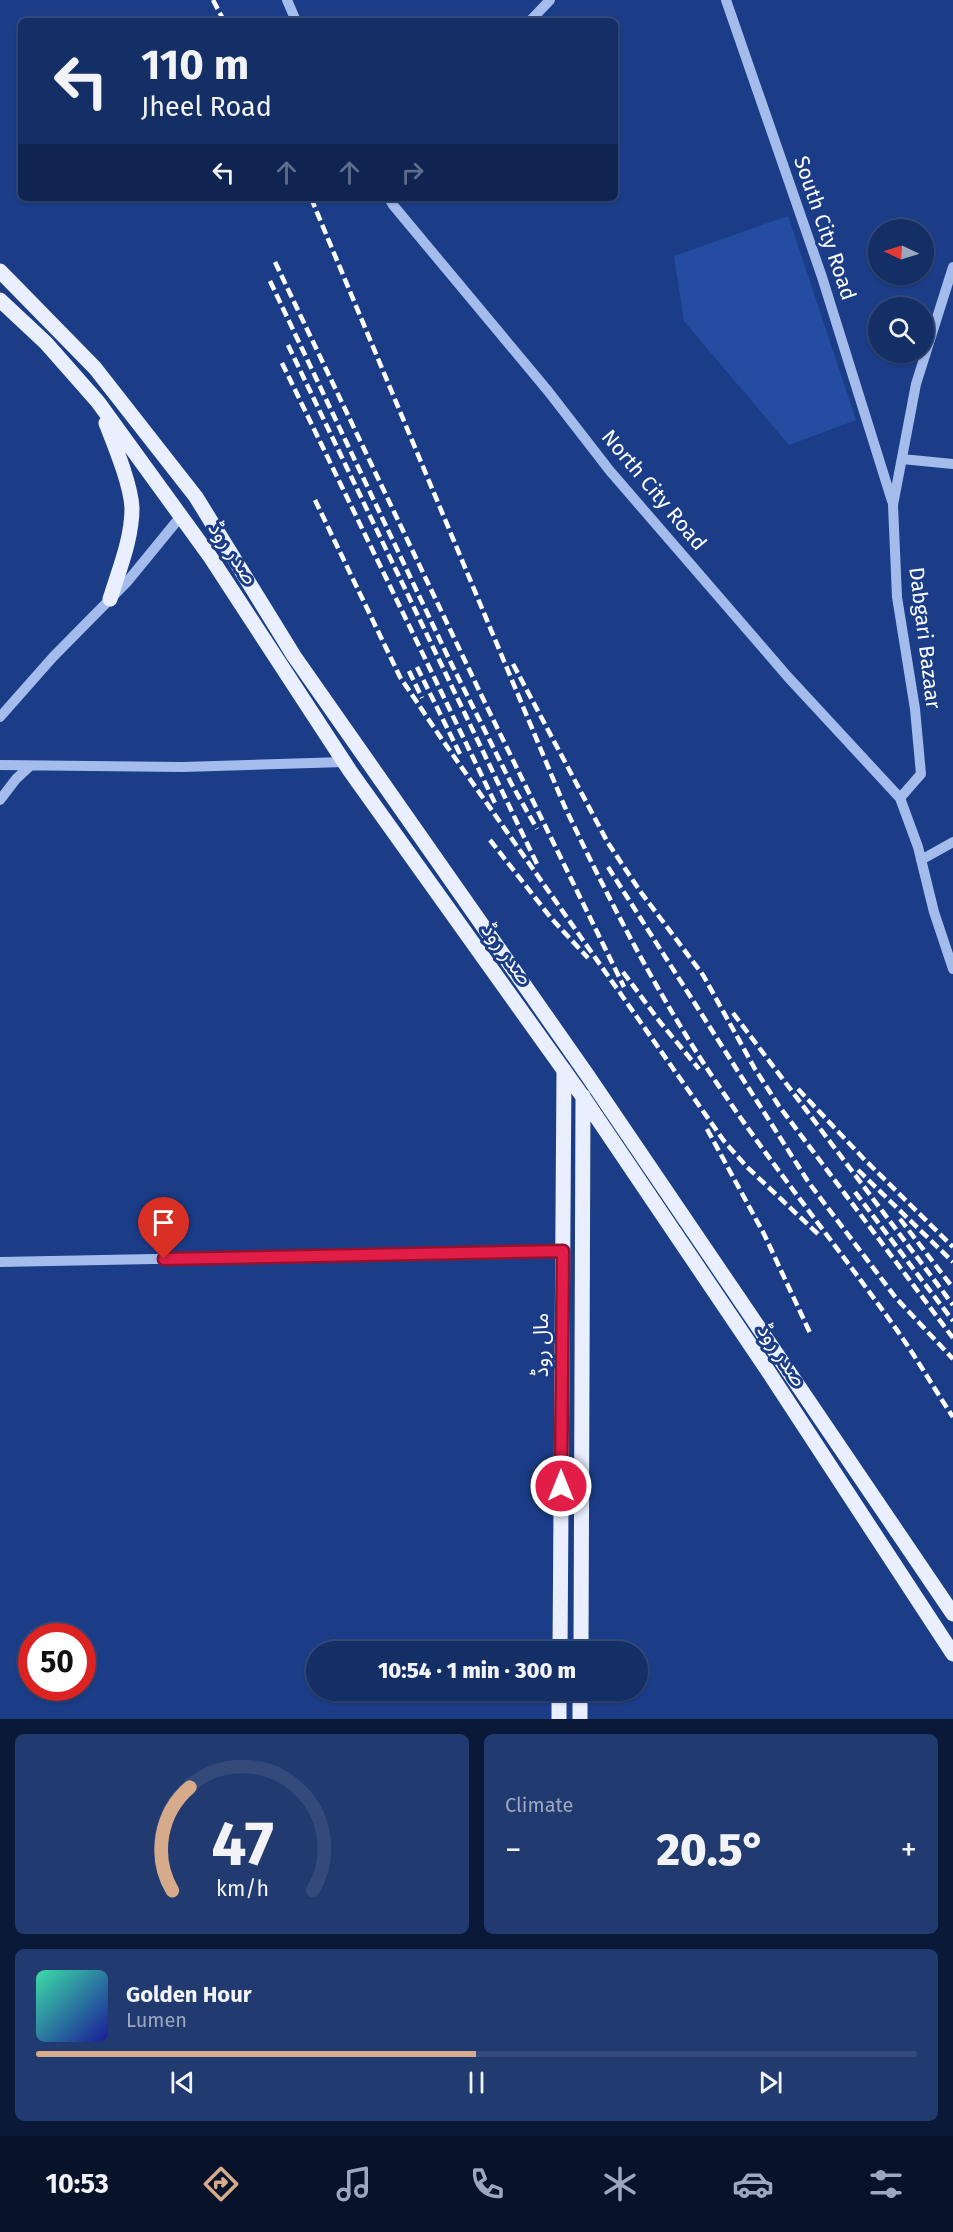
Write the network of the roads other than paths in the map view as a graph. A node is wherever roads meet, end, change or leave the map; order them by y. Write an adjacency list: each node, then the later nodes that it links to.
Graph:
1 (286, 0): 4 (street)
2 (550, 0): 5 (street)
3 (726, 0): 13 (street, South City Road)
4 (295, 18)
5 (533, 18)
6 (391, 201): 20 (street, North City Road)
7 (953, 267): 11 (street, Dabgari Bazaar)
8 (0, 271): 25 (main road, صدر روڈ)
9 (0, 300): 10 (main road, صدر روڈ)
10 (98, 402): 14 (main road, صدر روڈ); 15 (main road)
11 (902, 459): 12 (street); 13 (street, Dabgari Bazaar)
12 (953, 464)
13 (893, 505): 20 (street, Dabgari Bazaar)
14 (182, 516): 15 (street); 17 (main road, صدر روڈ)
15 (110, 599): 16 (street)
16 (0, 717)
17 (344, 762): 19 (street); 27 (main road, صدر روڈ)
18 (0, 765): 19 (street)
19 (30, 766): 21 (street)
20 (900, 798): 23 (street)
21 (0, 800)
22 (953, 842): 23 (street)
23 (921, 860): 24 (street)
24 (953, 969)
25 (562, 1038): 26 (main road, صدر روڈ); 27 (main road, مال روڈ)
26 (581, 1066): 28 (main road, مال روڈ); 31 (main road, صدر روڈ)
27 (564, 1070): 28 (main road, صدر روڈ); 29 (main road, مال روڈ)
28 (583, 1097): 33 (main road, مال روڈ); 34 (main road, صدر روڈ)
29 (563, 1251): 30 (street); 32 (main road, مال روڈ)
30 (0, 1262)
31 (953, 1614)
32 (560, 1641)
33 (581, 1641)
34 (953, 1654)
35 (559, 1701): 37 (main road)
36 (580, 1701): 38 (main road)
37 (559, 1719)
38 (580, 1719)

